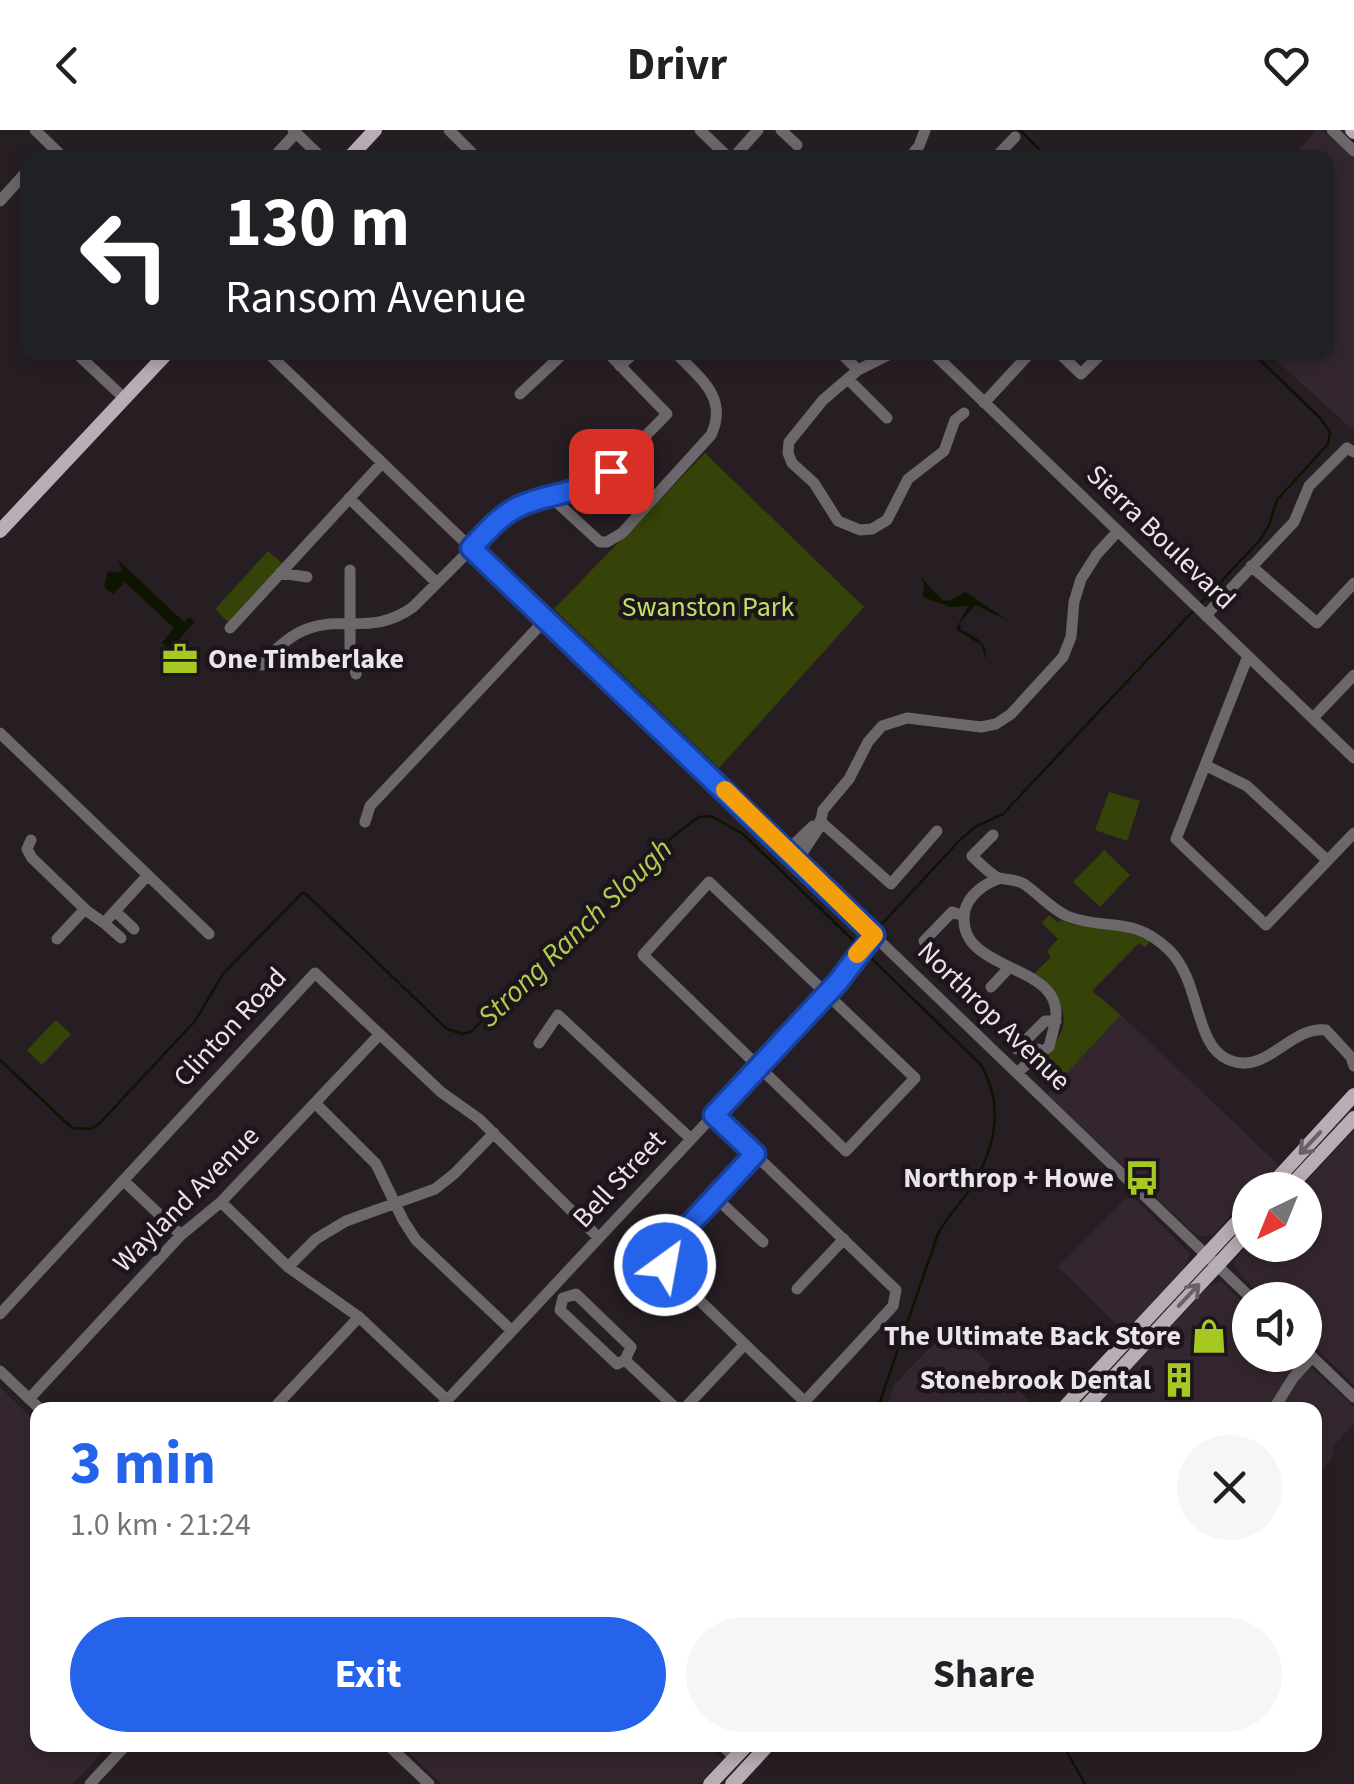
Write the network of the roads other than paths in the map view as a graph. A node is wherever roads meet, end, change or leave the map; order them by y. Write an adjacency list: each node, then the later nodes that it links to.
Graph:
1 (36, 130): 10 (street)
2 (375, 130): 15 (main road)
3 (449, 130): 16 (street)
4 (700, 130): 17 (street)
5 (758, 130): 18 (street)
6 (782, 130): 11 (street)
7 (1332, 130): 20 (street)
8 (294, 132): 14 (street)
9 (1014, 137): 19 (street)
10 (50, 145): 12 (street); 13 (street)
11 (797, 145)
12 (46, 150)
13 (55, 150)
14 (313, 150)
15 (356, 150)
16 (469, 150)
17 (721, 150)
18 (738, 150)
19 (1002, 150)
20 (1354, 151)
21 (20, 179): 22 (street)
22 (0, 201)
23 (84, 360): 39 (street)
24 (160, 360): 39 (main road)
25 (275, 360): 43 (street, Northrop Avenue)
26 (556, 360): 38 (street)
27 (615, 360): 36 (street)
28 (626, 360): 36 (street)
29 (682, 360): 44 (street)
30 (845, 360): 37 (street)
31 (879, 360): 37 (street)
32 (944, 360): 40 (street, Sierra Boulevard)
33 (1022, 360): 40 (street)
34 (1066, 360): 35 (street)
35 (1095, 360)
36 (620, 366): 44 (street)
37 (853, 374): 40 (street); 41 (street)
38 (520, 394)
39 (124, 398): 46 (main road)
40 (981, 399): 47 (street, Sierra Boulevard)
41 (887, 418)
42 (1354, 452): 49 (street)
43 (382, 463): 45 (street); 48 (street, Northrop Avenue)
44 (552, 497): 48 (street)
45 (349, 498): 51 (street); 54 (street)
46 (0, 531)
47 (1118, 531): 55 (street, Sierra Boulevard); 67 (street)
48 (471, 548): 54 (street); 56 (street, Northrop Avenue)
49 (1250, 566): 53 (street); 55 (street)
50 (350, 570): 57 (street)
51 (280, 573): 52 (street); 58 (street)
52 (307, 577)
53 (1354, 583)
54 (437, 584): 57 (street)
55 (1201, 610): 59 (street, Sierra Boulevard)
56 (545, 620): 68 (street); 73 (street, Northrop Avenue)
57 (350, 622): 60 (street); 61 (street)
58 (230, 628)
59 (1248, 656): 63 (street, Sierra Boulevard); 66 (street)
60 (262, 665)
61 (356, 674)
62 (1354, 675): 63 (street)
63 (1313, 718): 65 (street, Sierra Boulevard)
64 (0, 734): 75 (street)
65 (1354, 758)
66 (1205, 766): 74 (street); 74 (street)
67 (820, 821): 69 (street); 73 (street)
68 (364, 822)
69 (937, 830)
70 (1354, 833): 74 (street)
71 (993, 835): 76 (street)
72 (32, 840): 77 (street)
73 (792, 856): 83 (street, Northrop Avenue)
74 (1327, 860)
75 (148, 876): 78 (street); 82 (street)
76 (998, 879): 79 (street); 94 (street)
77 (85, 909): 80 (street); 85 (street)
78 (115, 912): 80 (street); 81 (street)
79 (964, 916): 86 (street); 87 (street)
80 (104, 922): 84 (street)
81 (134, 930)
82 (210, 934)
83 (874, 935): 89 (street, Bell Street); 96 (street, Northrop Avenue)
84 (121, 938)
85 (57, 939)
86 (924, 942)
87 (1009, 968): 88 (street); 90 (street)
88 (991, 987)
89 (827, 994): 95 (street, Bell Street); 95 (street); 95 (street)
90 (1056, 1021): 93 (street); 96 (street)
91 (380, 1034): 98 (street, Wayland Avenue); 102 (street, Clinton Road); 107 (street, Clinton Road)
92 (539, 1042): 103 (street)
93 (1018, 1049)
94 (1353, 1058)
95 (759, 1066): 100 (street, Bell Street)
96 (1017, 1073): 117 (street, Northrop Avenue)
97 (1354, 1095): 105 (main road, one-way to 105)
98 (315, 1103): 109 (street, Wayland Avenue); 110 (street)
99 (1354, 1109): 101 (main road)
100 (714, 1115): 103 (street, Bell Street); 104 (street)
101 (1349, 1123): 106 (main road)
102 (494, 1133): 110 (street); 113 (street, Clinton Road)
103 (691, 1139): 113 (street, Bell Street)
104 (755, 1154): 108 (street); 114 (street)
105 (1283, 1172)
106 (1304, 1172)
107 (125, 1182): 112 (street); 123 (street, Clinton Road)
108 (716, 1197): 115 (street); 126 (street)
109 (222, 1202): 112 (street, Wayland Avenue); 118 (street)
110 (396, 1204): 118 (street); 125 (street)
111 (1232, 1233): 117 (main road)
112 (181, 1236): 132 (street, Wayland Avenue)
113 (599, 1238): 120 (street, Bell Street)
114 (844, 1239): 121 (street); 140 (street)
115 (763, 1242)
116 (1232, 1244): 117 (main road)
117 (1212, 1260): 119 (street, Northrop Avenue); 141 (main road); 142 (main road, one-way to 117)
118 (288, 1267): 124 (street)
119 (1235, 1282)
120 (552, 1287): 122 (street); 125 (street, Bell Street)
121 (797, 1290)
122 (563, 1298): 127 (street); 127 (street)
123 (0, 1314)
124 (359, 1317): 134 (street); 135 (street)
125 (512, 1331): 136 (street, Bell Street)
126 (744, 1344): 138 (street); 139 (street)
127 (625, 1360): 137 (street)
128 (1322, 1367): 131 (street)
129 (0, 1371): 132 (street)
130 (1296, 1372): 143 (street)
131 (1354, 1397)
132 (30, 1399): 133 (street)
133 (33, 1402)
134 (279, 1402)
135 (439, 1402)
136 (445, 1402)
137 (672, 1402)
138 (689, 1402)
139 (797, 1402)
140 (805, 1402)
141 (1070, 1402)
142 (1090, 1402)
143 (1278, 1402)
144 (120, 1752): 150 (street)
145 (395, 1752): 151 (street)
146 (729, 1752): 149 (street)
147 (741, 1752): 149 (main road)
148 (762, 1752): 154 (main road)
149 (735, 1758): 152 (main road); 153 (main road)
150 (93, 1783)
151 (429, 1784)
152 (710, 1784)
153 (724, 1784)
154 (732, 1784)

